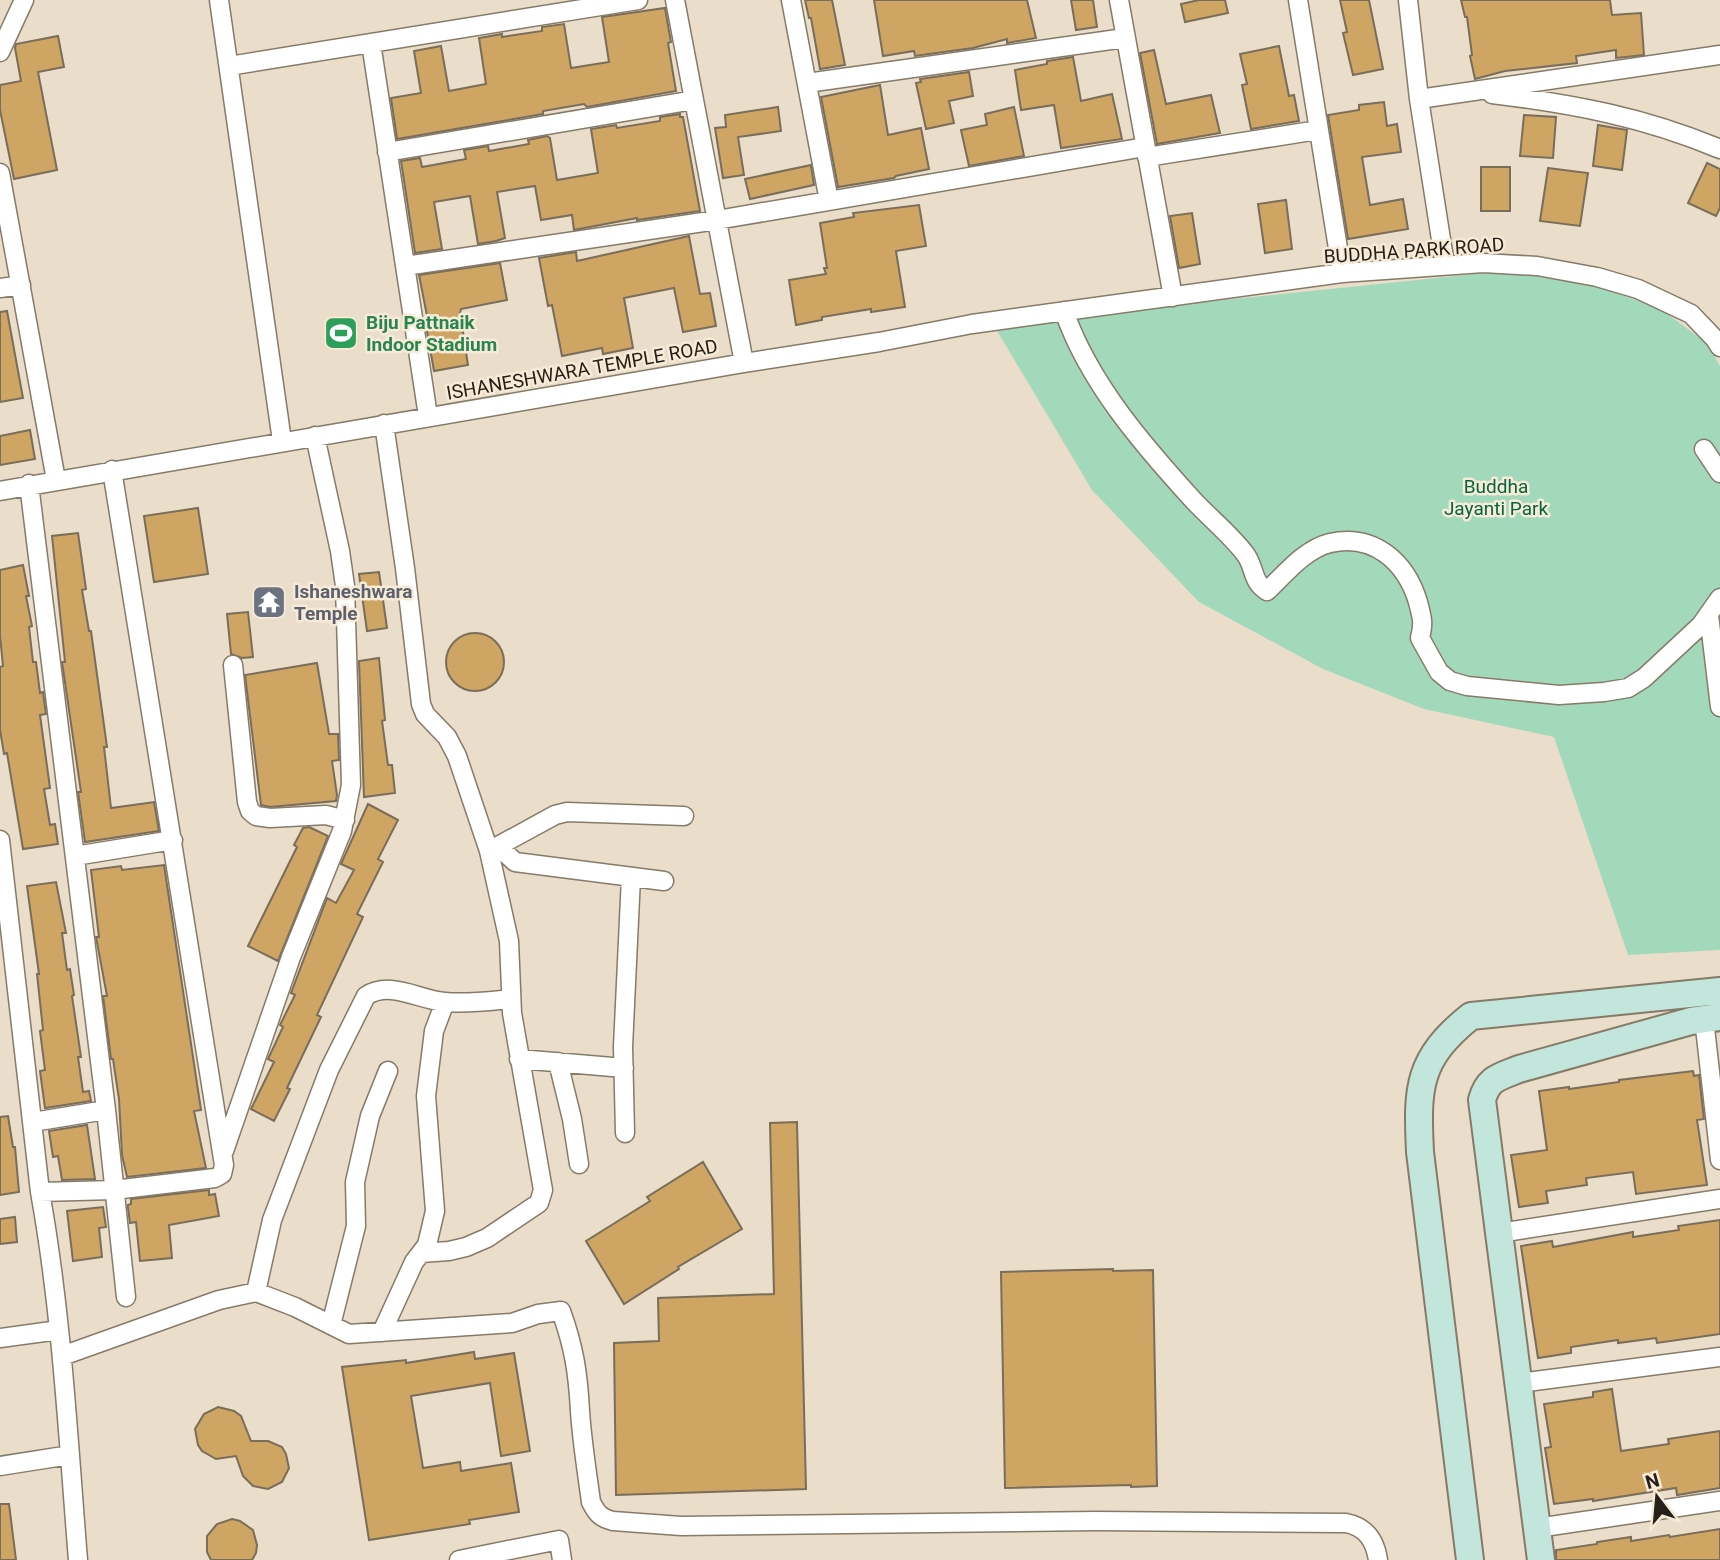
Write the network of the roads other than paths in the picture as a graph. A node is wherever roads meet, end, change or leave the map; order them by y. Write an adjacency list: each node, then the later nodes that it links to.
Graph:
1 (24, 0): 12 (street)
2 (219, 0): 14 (street)
3 (638, 0): 9 (street)
4 (675, 0): 18 (street)
5 (791, 0): 15 (street)
6 (1119, 0): 10 (street)
7 (1298, 0): 19 (street)
8 (1408, 0): 17 (street)
9 (534, 8): 11 (street)
10 (1125, 37): 15 (street); 22 (street)
11 (371, 43): 14 (street); 21 (street)
12 (0, 51)
13 (1720, 55): 16 (street)
14 (229, 66): 38 (street)
15 (807, 83): 24 (street)
16 (1471, 91): 17 (street); 20 (street)
17 (1419, 99): 26 (street)
18 (694, 100): 21 (street); 25 (street)
19 (1318, 130): 22 (street); 28 (street)
20 (1720, 149)
21 (387, 152): 27 (street)
22 (1146, 152): 24 (street); 31 (street)
23 (0, 173): 29 (street)
24 (829, 201): 25 (street)
25 (717, 220): 27 (street); 34 (street)
26 (1445, 265): 28 (street, BUDDHA PARK ROAD); 33 (street, BUDDHA PARK ROAD)
27 (405, 266): 35 (street)
28 (1342, 274): 31 (street, BUDDHA PARK ROAD)
29 (21, 285): 30 (street); 42 (street)
30 (0, 289)
31 (1173, 296): 32 (street, ISHANESHWARA TEMPLE ROAD)
32 (1064, 311): 34 (street, ISHANESHWARA TEMPLE ROAD); 46 (street)
33 (1720, 347)
34 (744, 363): 35 (street, ISHANESHWARA TEMPLE ROAD)
35 (428, 416): 36 (street, ISHANESHWARA TEMPLE ROAD)
36 (384, 424): 37 (street, ISHANESHWARA TEMPLE ROAD); 53 (street)
37 (315, 436): 38 (street, ISHANESHWARA TEMPLE ROAD); 50 (street)
38 (282, 441): 40 (street, ISHANESHWARA TEMPLE ROAD)
39 (1704, 449): 41 (street)
40 (112, 470): 42 (street, ISHANESHWARA TEMPLE ROAD); 52 (street)
41 (1720, 474)
42 (56, 480): 43 (street, ISHANESHWARA TEMPLE ROAD)
43 (29, 484): 44 (street, ISHANESHWARA TEMPLE ROAD); 54 (street)
44 (0, 491)
45 (1720, 598): 46 (street)
46 (1709, 615): 48 (street)
47 (233, 665): 50 (street)
48 (1720, 707)
49 (684, 817): 53 (street)
50 (345, 820): 69 (street)
51 (0, 840): 56 (street)
52 (173, 840): 54 (street); 69 (street)
53 (494, 849): 55 (street); 59 (street)
54 (75, 856): 66 (street)
55 (631, 877): 57 (street); 64 (street)
56 (2, 878): 67 (street)
57 (664, 881)
58 (1720, 991): 94 (street)
59 (511, 999): 60 (street); 62 (street)
60 (445, 1002): 76 (street); 77 (street)
61 (1712, 1018): 70 (street); 75 (street)
62 (519, 1059): 63 (street); 76 (street)
63 (558, 1062): 64 (street); 71 (street)
64 (624, 1068): 68 (street)
65 (388, 1071): 79 (street)
66 (106, 1110): 67 (street); 72 (street)
67 (33, 1122): 73 (street)
68 (625, 1133)
69 (222, 1154): 72 (street)
70 (1720, 1160)
71 (579, 1164)
72 (114, 1190): 73 (street); 78 (street)
73 (40, 1192): 80 (street)
74 (1720, 1199): 75 (street)
75 (1499, 1233): 85 (street)
76 (421, 1253): 81 (street)
77 (256, 1292): 79 (street); 83 (street)
78 (126, 1297)
79 (331, 1325): 81 (street)
80 (59, 1330): 82 (street); 83 (street)
81 (382, 1332): 93 (street)
82 (0, 1338)
83 (62, 1356): 86 (street)
84 (1720, 1357): 85 (street)
85 (1518, 1383): 89 (street)
86 (70, 1455): 87 (street); 90 (street)
87 (0, 1466)
88 (1720, 1501): 89 (street)
89 (1537, 1528): 95 (street)
90 (78, 1560)
91 (459, 1560): 92 (street)
92 (562, 1560)
93 (1378, 1560)
94 (1470, 1560)
95 (1541, 1560)

